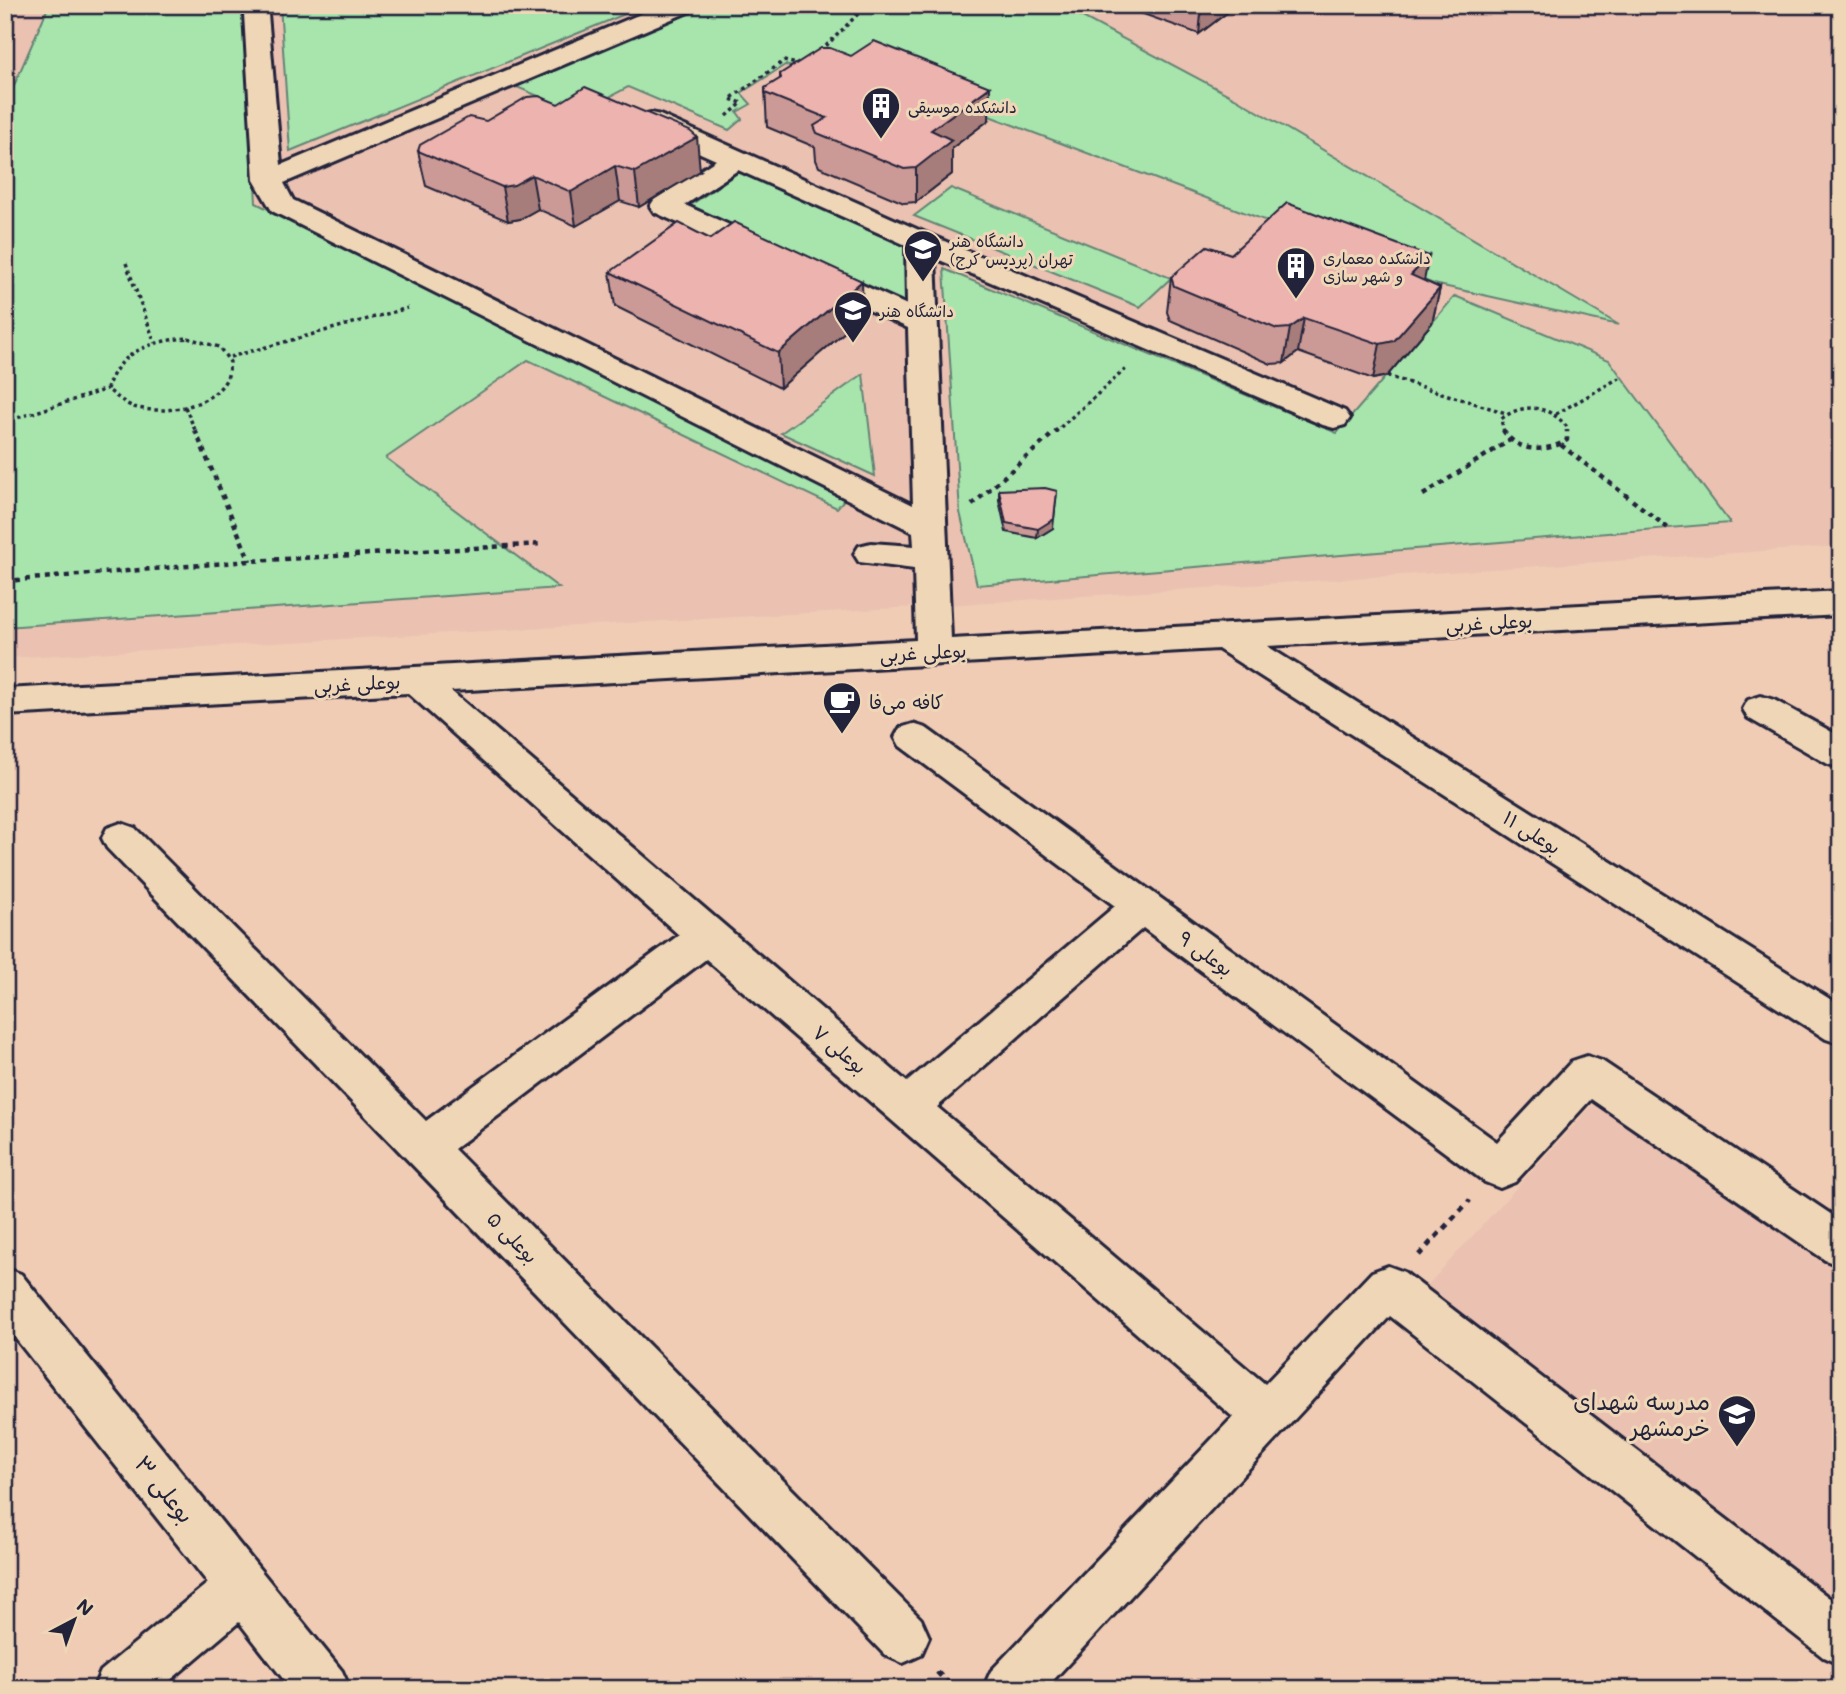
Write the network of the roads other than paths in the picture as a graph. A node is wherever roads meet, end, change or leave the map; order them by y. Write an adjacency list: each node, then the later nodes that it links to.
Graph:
1 (684, 5): 5 (street)
2 (256, 13): 5 (street)
3 (630, 112): 4 (street)
4 (737, 159): 6 (street); 7 (street)
5 (268, 180): 9 (street)
6 (920, 241): 7 (street); 8 (street)
7 (922, 323): 9 (street)
8 (1334, 418)
9 (929, 542): 10 (street); 13 (street)
10 (871, 554)
11 (1841, 603): 12 (street, بوعلی غربی)
12 (1224, 636): 13 (street, بوعلی غربی); 22 (street, بوعلی ۱۱)
13 (934, 652): 14 (street, بوعلی غربی)
14 (415, 680): 15 (street, بوعلی غربی); 21 (street, بوعلی ۷)
15 (5, 702)
16 (1761, 709): 18 (street)
17 (913, 737): 20 (street, بوعلی ۹)
18 (1841, 754)
19 (121, 838): 24 (street, بوعلی ۵)
20 (1142, 906): 23 (street); 25 (street, بوعلی ۹)
21 (707, 936): 23 (street, بوعلی ۷); 24 (street)
22 (1841, 1027)
23 (908, 1107): 27 (street, بوعلی ۷)
24 (425, 1146): 29 (street, بوعلی ۵)
25 (1841, 1246)
26 (5, 1289): 28 (street, بوعلی ۳)
27 (1267, 1416): 30 (street); 31 (street)
28 (242, 1587): 32 (street); 33 (street, بوعلی ۳)
29 (903, 1637)
30 (1841, 1639)
31 (1031, 1681)
32 (119, 1689)
33 (324, 1689)

